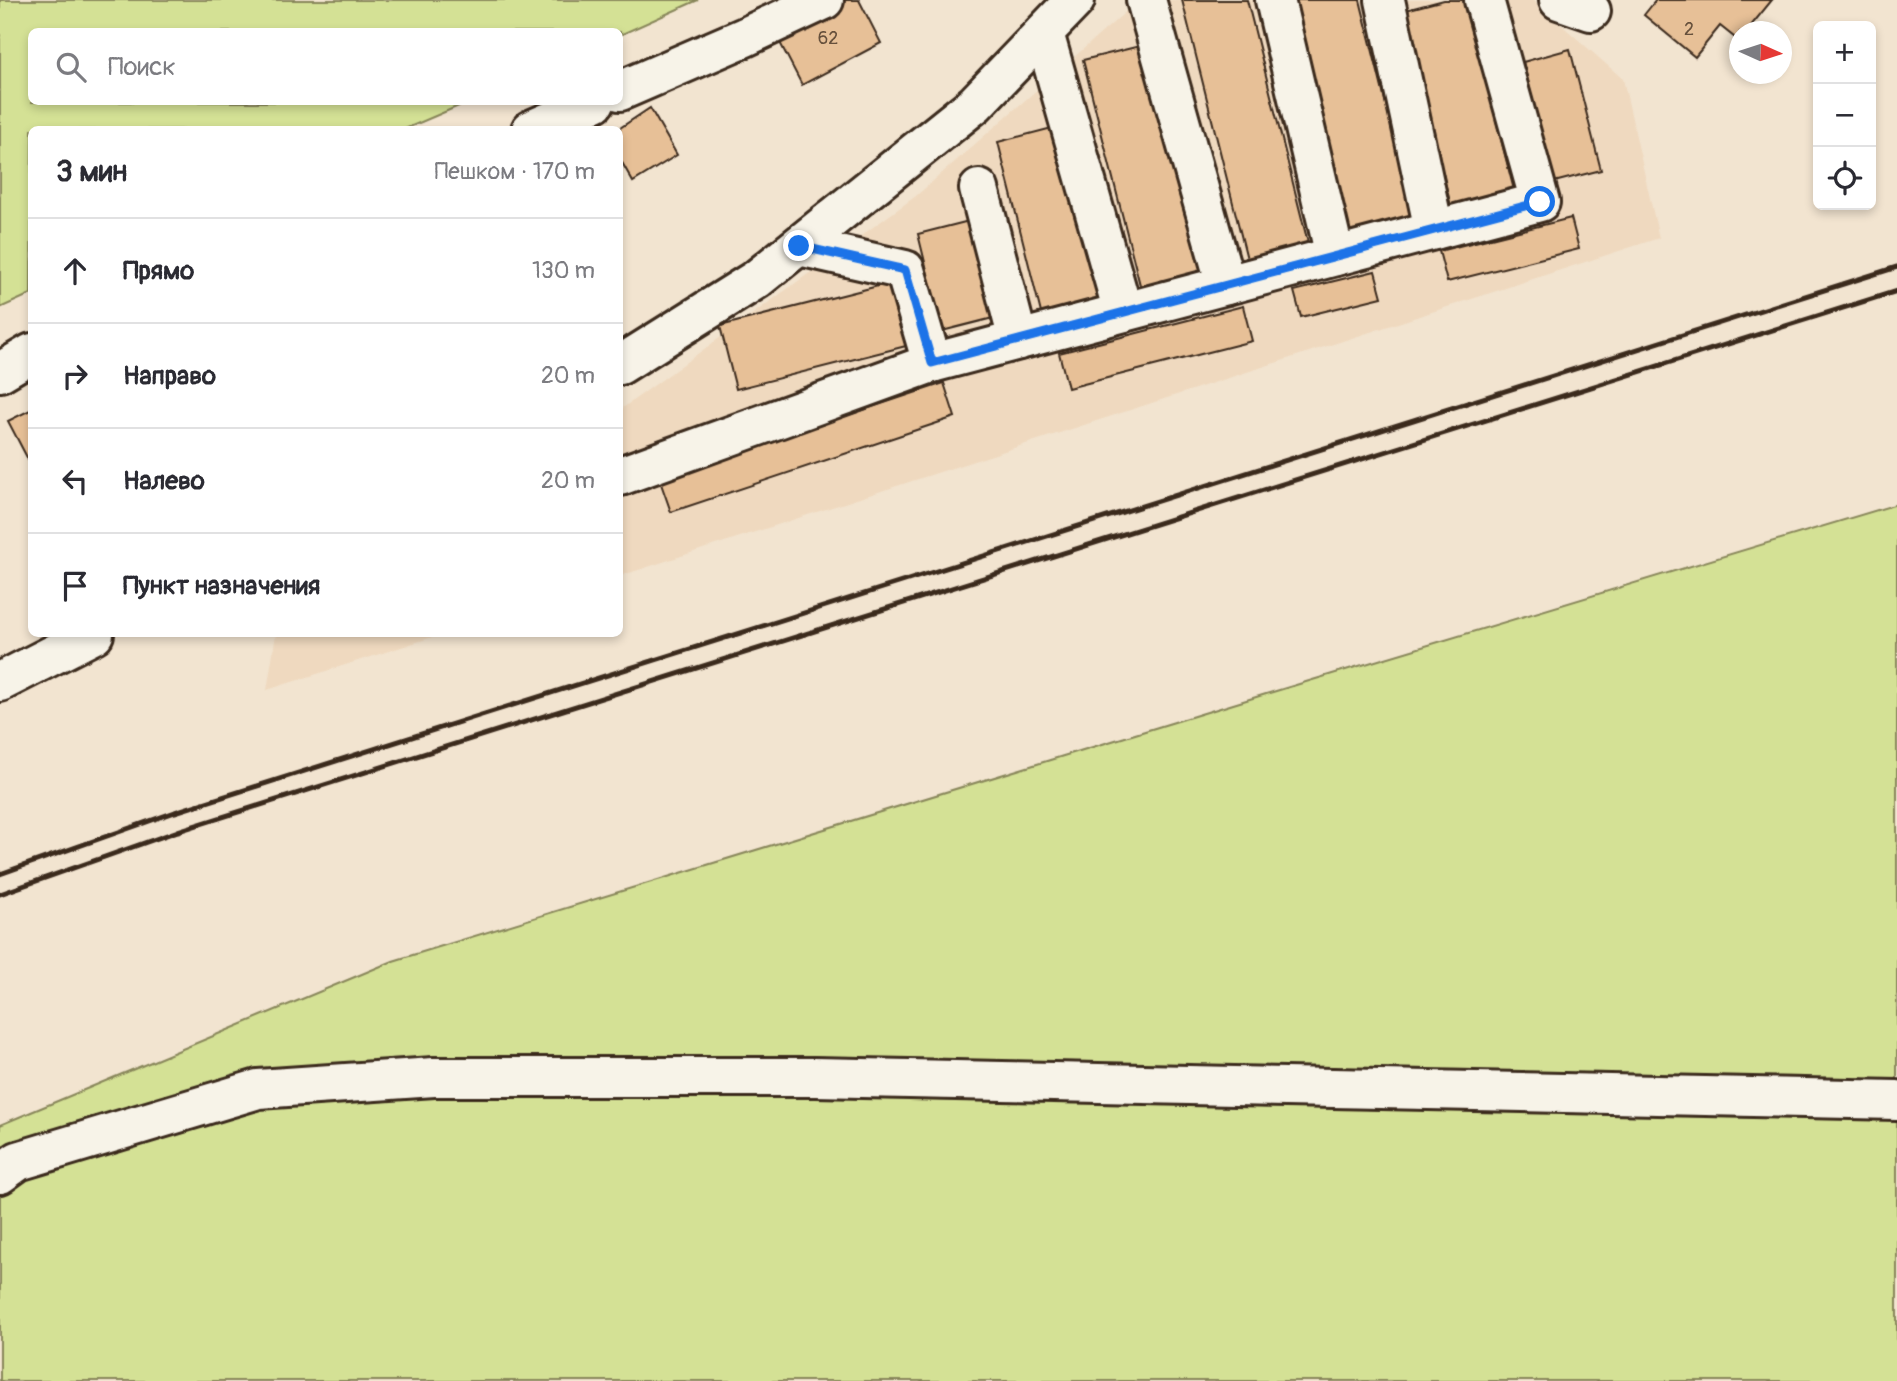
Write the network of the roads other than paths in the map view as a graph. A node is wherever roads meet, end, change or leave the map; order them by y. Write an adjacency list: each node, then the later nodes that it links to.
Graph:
1 (824, 0): 8 (street)
2 (1075, 0): 7 (street)
3 (1146, 0): 15 (street)
4 (1275, 0): 14 (street)
5 (1385, 0): 12 (street)
6 (1484, 0): 12 (street)
7 (1044, 33): 13 (street); 16 (street)
8 (623, 90)
9 (588, 105): 10 (street)
10 (540, 126)
11 (979, 189): 17 (street)
12 (1434, 230): 14 (street)
13 (799, 246): 19 (street); 20 (street)
14 (1335, 256): 15 (street)
15 (1226, 285): 16 (street)
16 (1123, 312): 17 (street)
17 (1018, 340): 20 (street)
18 (28, 355): 21 (street)
19 (623, 363)
20 (932, 363): 22 (street)
21 (0, 372)
22 (623, 475)
23 (88, 637): 24 (street)
24 (0, 682)
25 (1897, 1100): 26 (street)
26 (0, 1174)

